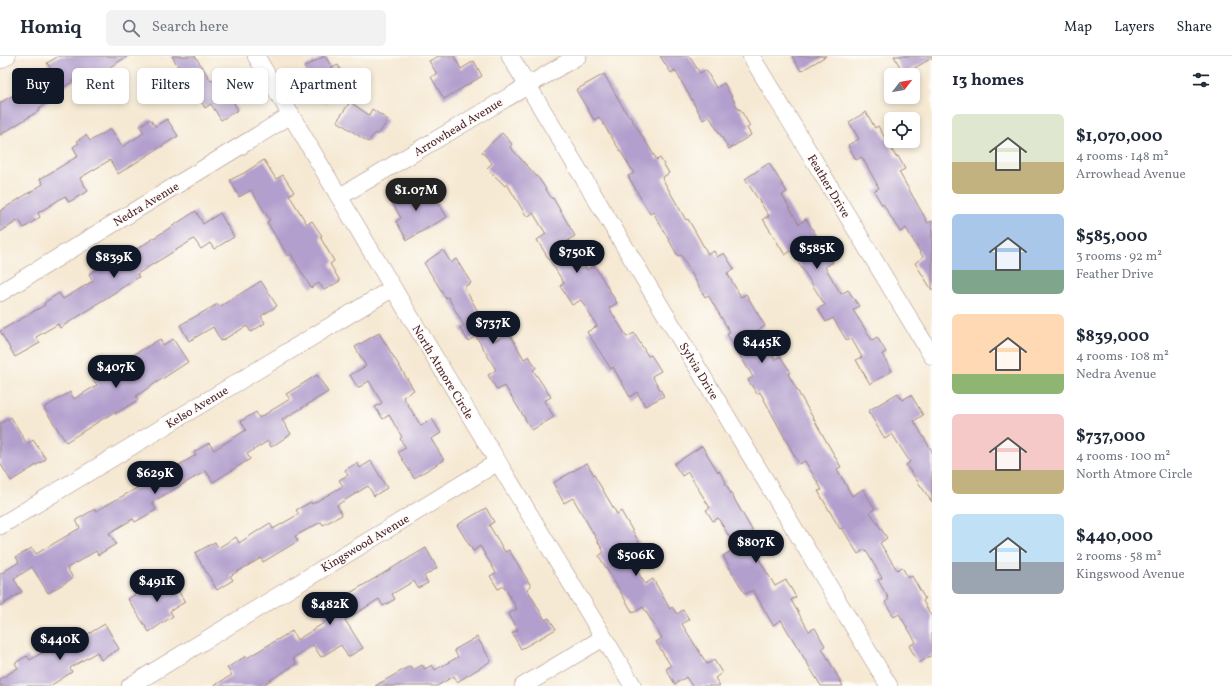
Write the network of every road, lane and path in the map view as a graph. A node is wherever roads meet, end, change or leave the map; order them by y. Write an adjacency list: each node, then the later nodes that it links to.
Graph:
1 (7, 56): 6 (street)
2 (256, 56): 8 (street, North Atmore Circle)
3 (510, 56): 7 (street, Sylvia Drive)
4 (578, 56): 7 (street, Arrowhead Avenue)
5 (751, 56): 12 (street, Feather Drive)
6 (0, 60)
7 (528, 86): 9 (street, Arrowhead Avenue); 19 (street, Sylvia Drive)
8 (291, 116): 9 (street, North Atmore Circle); 11 (street, Nedra Avenue)
9 (339, 197): 10 (street, North Atmore Circle)
10 (393, 288): 13 (street, North Atmore Circle); 14 (street, Kelso Avenue)
11 (0, 293)
12 (932, 356)
13 (498, 462): 15 (street, North Atmore Circle); 16 (street, Kingswood Avenue)
14 (0, 526)
15 (603, 638): 17 (street); 18 (street, North Atmore Circle)
16 (130, 686)
17 (523, 686)
18 (633, 686)
19 (889, 686)

